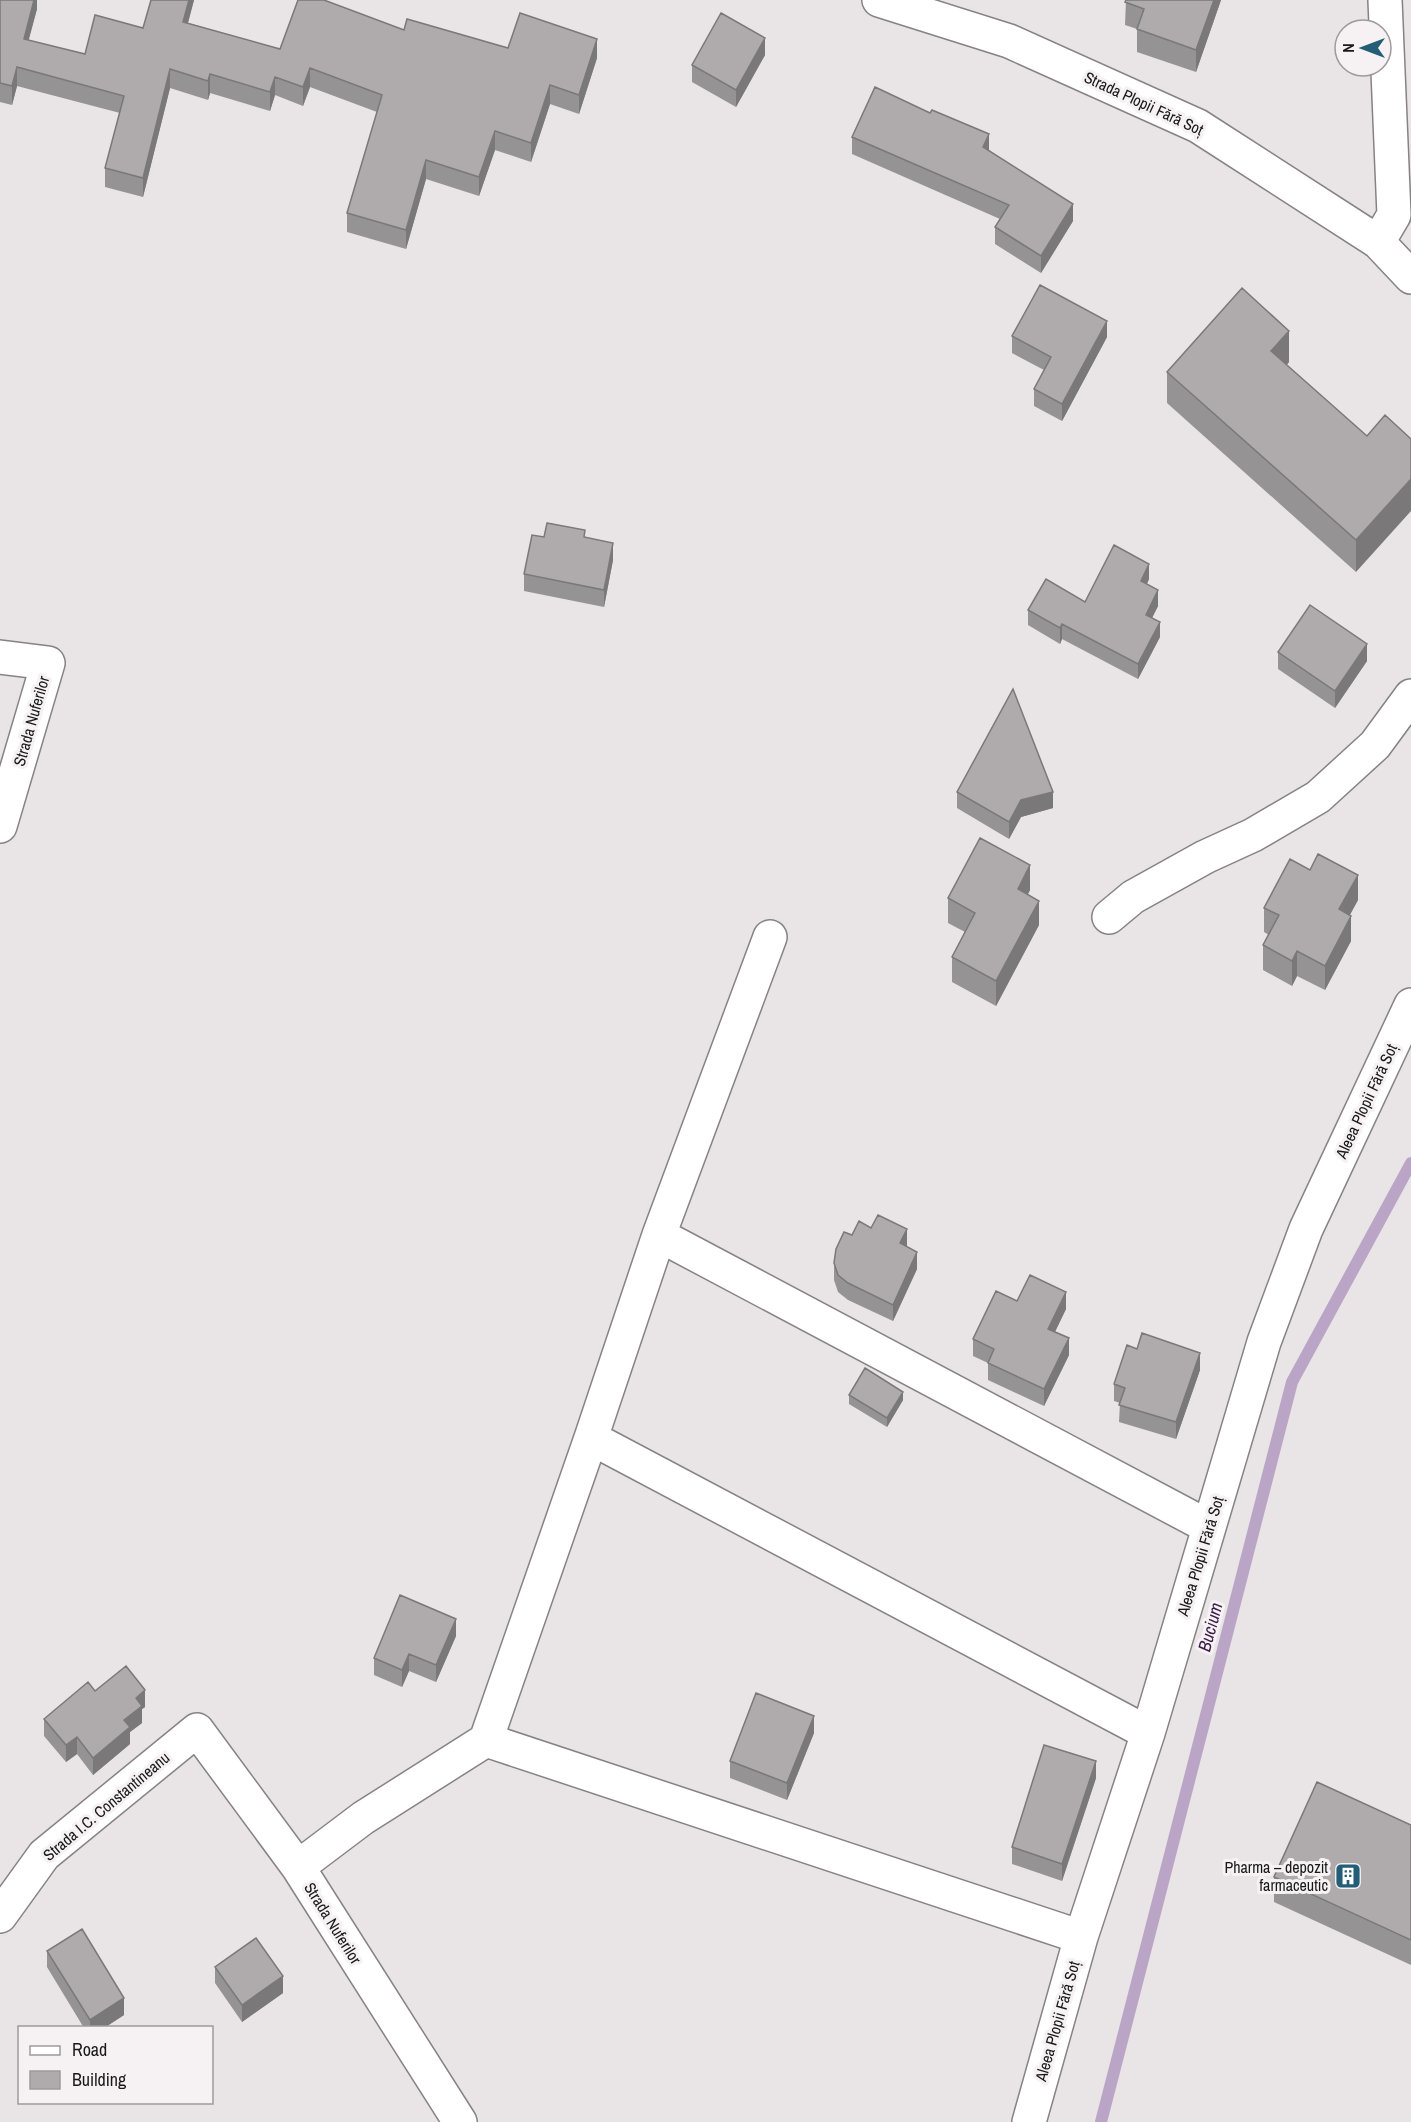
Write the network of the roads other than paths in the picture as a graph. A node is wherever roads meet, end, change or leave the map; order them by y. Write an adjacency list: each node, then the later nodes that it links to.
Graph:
1 (879, 0): 3 (street, Strada Plopii Fără Soț)
2 (1385, 0): 3 (street)
3 (1378, 242): 4 (street, Strada Plopii Fără Soț)
4 (1411, 278)
5 (0, 657): 7 (street, Strada Nuferilor)
6 (1411, 696): 8 (street)
7 (0, 826)
8 (1109, 917)
9 (770, 937): 11 (street)
10 (1411, 1005): 13 (street, Aleea Plopii Fără Soț)
11 (659, 1235): 12 (street); 13 (street)
12 (591, 1438): 15 (street); 16 (street)
13 (1209, 1527): 15 (street, Aleea Plopii Fără Soț)
14 (197, 1730): 17 (street, Strada Nuferilor); 18 (street, Strada I.C. Constantineanu)
15 (1148, 1733): 19 (street, Aleea Plopii Fără Soț)
16 (486, 1740): 17 (street); 19 (street)
17 (298, 1867): 20 (street, Strada Nuferilor)
18 (0, 1916)
19 (1081, 1937): 21 (street, Aleea Plopii Fără Soț)
20 (460, 2122)
21 (1029, 2122)

